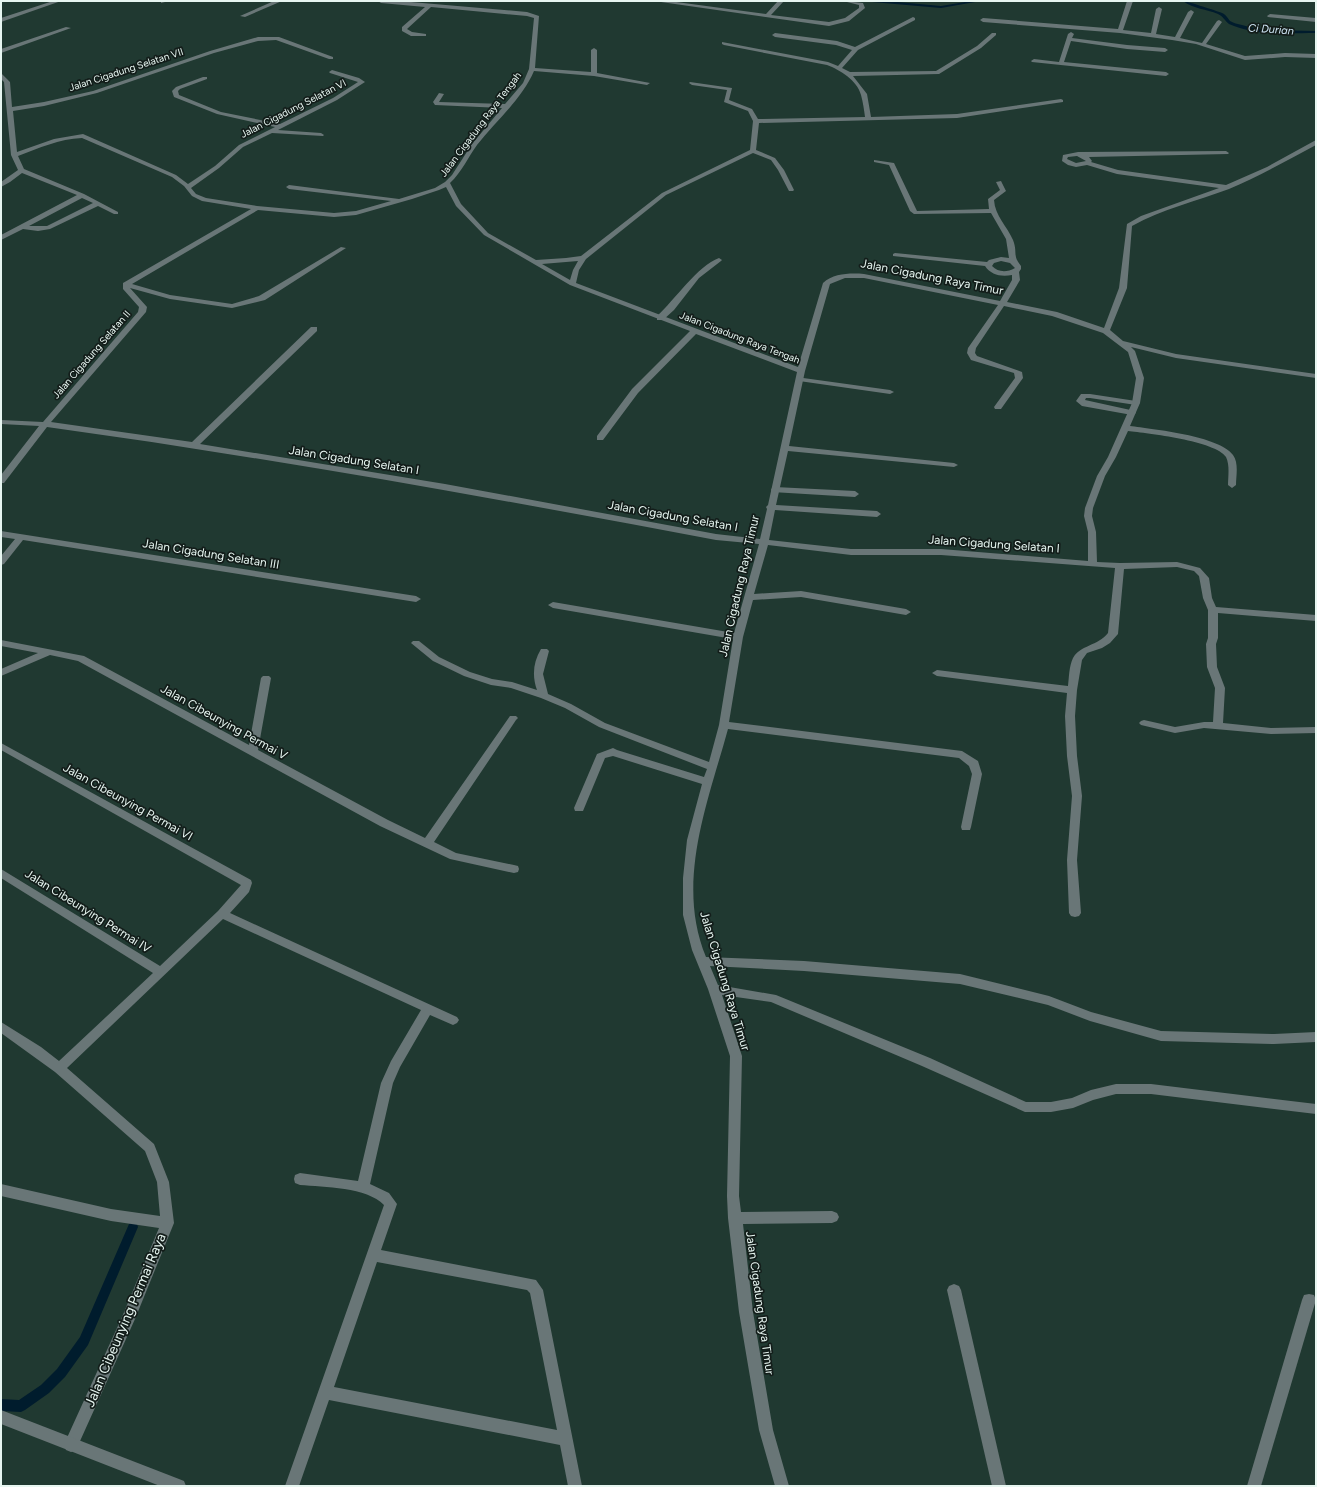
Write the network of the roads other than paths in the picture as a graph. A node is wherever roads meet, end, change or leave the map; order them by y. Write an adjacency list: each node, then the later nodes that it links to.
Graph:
1 (58, 1): 16 (street)
2 (279, 1): 13 (street)
3 (381, 1): 8 (street, Jalan Cigadung Raya Tengah)
4 (657, 1): 12 (street)
5 (781, 1): 12 (street)
6 (846, 1): 12 (street)
7 (1130, 1): 22 (street)
8 (420, 3): 9 (street, Jalan Cigadung Raya Tengah)
9 (429, 6): 24 (street); 40 (street, Jalan Cigadung Raya Tengah)
10 (1159, 9): 26 (street)
11 (1191, 12): 27 (street)
12 (768, 15)
13 (243, 16)
14 (1270, 16): 18 (street)
15 (913, 19): 31 (street)
16 (1, 20)
17 (983, 20): 20 (street)
18 (1316, 20)
19 (1219, 22): 30 (street)
20 (1073, 26): 22 (street); 28 (street)
21 (68, 28): 34 (street)
22 (1120, 31): 26 (street)
23 (994, 34): 43 (street)
24 (424, 35)
25 (775, 35): 31 (street)
26 (1153, 35): 27 (street)
27 (1177, 38): 30 (street)
28 (1070, 39): 33 (street); 38 (street)
29 (724, 43): 39 (street)
30 (1203, 45): 35 (street)
31 (856, 49): 39 (street)
32 (594, 50): 42 (street)
33 (1165, 50)
34 (1, 51)
35 (1316, 56)
36 (331, 58): 52 (street, Jalan Cigadung Selatan VII)
37 (1034, 61): 38 (street)
38 (1061, 64): 44 (street)
39 (839, 68): 43 (street)
40 (532, 69): 42 (street); 51 (street, Jalan Cigadung Raya Tengah)
41 (332, 72): 55 (street, Jalan Cigadung Selatan VI)
42 (594, 74): 47 (street)
43 (849, 74): 53 (street)
44 (1166, 74)
45 (1, 75): 52 (street)
46 (205, 78): 55 (street)
47 (647, 82)
48 (692, 83): 54 (street)
49 (441, 94): 51 (street)
50 (1061, 101): 53 (street)
51 (507, 106): 67 (street, Jalan Cigadung Raya Tengah)
52 (11, 109): 61 (street)
53 (868, 119): 54 (street)
54 (756, 121): 59 (street)
55 (280, 126): 56 (street, Jalan Cigadung Selatan VI)
56 (269, 131): 57 (street); 70 (street, Jalan Cigadung Selatan VI)
57 (321, 135)
58 (1316, 142): 71 (street)
59 (753, 151): 72 (street); 83 (street)
60 (1226, 153): 62 (street)
61 (14, 155): 65 (street); 70 (street)
62 (1082, 155): 64 (street); 64 (street)
63 (876, 161): 77 (street)
64 (1088, 163): 71 (street)
65 (21, 170): 68 (street); 73 (street)
66 (999, 182): 77 (street)
67 (447, 183): 74 (street); 86 (street, Jalan Cigadung Raya Tengah)
68 (1, 185)
69 (289, 186): 74 (street)
70 (188, 187): 76 (street)
71 (1228, 187): 95 (street)
72 (791, 190)
73 (82, 195): 75 (street); 79 (street)
74 (403, 200): 76 (street)
75 (97, 204): 78 (street); 79 (street)
76 (257, 208): 90 (street)
77 (991, 211): 85 (street)
78 (116, 213)
79 (21, 227): 80 (street)
80 (1, 238)
81 (343, 248): 90 (street)
82 (895, 255): 87 (street)
83 (583, 258): 86 (street); 89 (street)
84 (720, 260): 92 (street)
85 (1012, 261): 87 (street); 88 (street)
86 (534, 262): 89 (street, Jalan Cigadung Raya Tengah)
87 (988, 264): 88 (street)
88 (1015, 271): 91 (street)
89 (572, 284): 92 (street, Jalan Cigadung Raya Tengah)
90 (126, 286): 104 (street, Jalan Cigadung Selatan II)
91 (1002, 304): 95 (street, Jalan Cigadung Raya Timur); 97 (street, Jalan Cigadung Raya Timur); 101 (street)
92 (660, 318): 94 (street, Jalan Cigadung Raya Tengah)
93 (314, 329): 107 (street)
94 (695, 330): 97 (street, Jalan Cigadung Raya Tengah); 106 (street)
95 (1106, 331): 96 (street)
96 (1120, 342): 98 (street); 100 (street)
97 (800, 375): 99 (street, Jalan Cigadung Raya Tengah); 108 (street, Jalan Cigadung Raya Timur)
98 (1316, 376)
99 (890, 392)
100 (1136, 403): 102 (street); 102 (street)
101 (998, 407)
102 (1132, 413): 105 (street)
103 (1, 422): 104 (street, Jalan Cigadung Selatan I)
104 (45, 424): 107 (street, Jalan Cigadung Selatan I); 110 (street, Jalan Cigadung Selatan II)
105 (1126, 428): 111 (street); 120 (street)
106 (600, 438)
107 (194, 445): 118 (street, Jalan Cigadung Selatan I)
108 (784, 448): 109 (street); 112 (street, Jalan Cigadung Raya Timur)
109 (954, 465)
110 (1, 481)
111 (1232, 485)
112 (775, 490): 113 (street); 114 (street, Jalan Cigadung Raya Timur)
113 (855, 494)
114 (770, 507): 115 (street); 118 (street, Jalan Cigadung Raya Timur)
115 (877, 514)
116 (1, 534): 117 (street, Jalan Cigadung Selatan III)
117 (21, 537): 119 (street); 123 (street, Jalan Cigadung Selatan III)
118 (764, 543): 120 (street, Jalan Cigadung Selatan I); 122 (street, Jalan Cigadung Raya Timur)
119 (1, 562)
120 (1093, 564): 121 (street, Jalan Cigadung Selatan I)
121 (1120, 566): 125 (street, Jalan Cigadung Selatan I); 136 (street)
122 (749, 597): 126 (street); 128 (street, Jalan Cigadung Raya Timur)
123 (416, 599)
124 (553, 605): 128 (street)
125 (1213, 610): 127 (street); 141 (street, Jalan Cigadung Selatan I)
126 (906, 612)
127 (1316, 618)
128 (738, 636): 140 (street, Jalan Cigadung Raya Timur)
129 (1, 643): 132 (street, Jalan Cibeunying Permai V)
130 (416, 643): 137 (street)
131 (544, 651): 137 (street)
132 (49, 652): 133 (street); 144 (street, Jalan Cibeunying Permai V)
133 (1, 673)
134 (937, 673): 136 (street)
135 (266, 678): 144 (street)
136 (1072, 690): 152 (street)
137 (544, 696): 145 (street)
138 (512, 718): 149 (street)
139 (1144, 722): 141 (street)
140 (724, 725): 145 (street, Jalan Cigadung Raya Timur); 148 (street)
141 (1218, 727): 142 (street)
142 (1316, 730)
143 (1, 746): 153 (street, Jalan Cibeunying Permai VI)
144 (252, 752): 149 (street, Jalan Cibeunying Permai V)
145 (711, 767): 146 (street, Jalan Cigadung Raya Timur)
146 (707, 782): 147 (street); 154 (street, Jalan Cigadung Raya Timur)
147 (579, 808)
148 (966, 827)
149 (427, 844): 150 (street, Jalan Cibeunying Permai V)
150 (514, 869)
151 (1, 873): 155 (street, Jalan Cibeunying Permai IV)
152 (1075, 913)
153 (222, 914): 155 (street); 157 (street)
154 (702, 961): 156 (street, Jalan Cigadung Raya Timur); 160 (street)
155 (161, 972): 161 (street)
156 (714, 989): 162 (street); 167 (street, Jalan Cigadung Raya Timur)
157 (428, 1008): 158 (street); 164 (street)
158 (453, 1020)
159 (1, 1027): 161 (street, Jalan Cibeunying Permai Raya)
160 (1316, 1037)
161 (59, 1068): 168 (street, Jalan Cibeunying Permai Raya)
162 (1316, 1109)
163 (300, 1179): 164 (street)
164 (363, 1187): 169 (street)
165 (1, 1190): 168 (street)
166 (832, 1217): 167 (street)
167 (735, 1218): 179 (street, Jalan Cigadung Raya Timur)
168 (167, 1223): 175 (street, Jalan Cibeunying Permai Raya)
169 (373, 1255): 172 (street); 174 (street)
170 (954, 1290): 180 (street)
171 (1309, 1300): 181 (street)
172 (325, 1392): 174 (street); 177 (street)
173 (1, 1417): 175 (street)
174 (565, 1439): 178 (street)
175 (71, 1445): 176 (street)
176 (179, 1486)
177 (292, 1486)
178 (575, 1486)
179 (782, 1486)
180 (999, 1486)
181 (1254, 1486)

